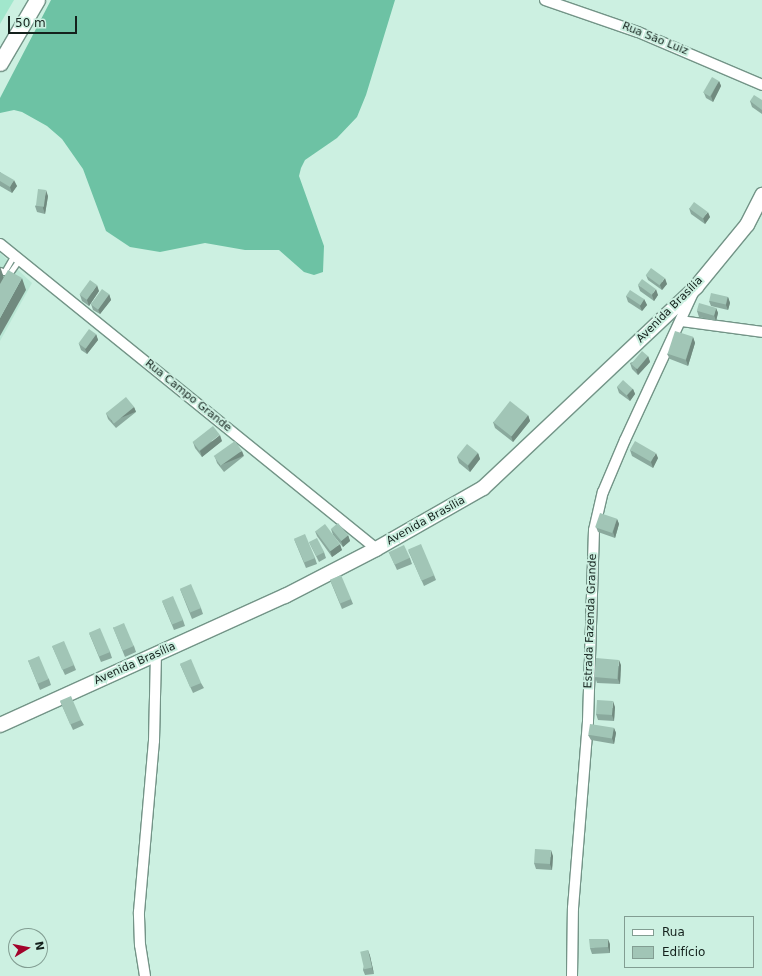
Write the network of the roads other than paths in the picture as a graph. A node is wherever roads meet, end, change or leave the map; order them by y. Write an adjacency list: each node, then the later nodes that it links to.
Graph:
1 (36, 0): 3 (main road)
2 (545, 0): 4 (street, Rua São Luiz)
3 (0, 63)
4 (762, 85)
5 (762, 195): 10 (main road, Avenida Brasília)
6 (0, 244): 7 (street, Rua Campo Grande)
7 (16, 257): 8 (lane); 9 (lane); 13 (street, Rua Campo Grande)
8 (0, 270)
9 (3, 285)
10 (696, 287): 11 (street, Estrada Fazenda Grande); 13 (main road, Avenida Brasília)
11 (680, 321): 12 (street); 17 (street, Estrada Fazenda Grande)
12 (762, 332)
13 (376, 550): 14 (main road, Avenida Brasília)
14 (156, 654): 15 (main road, Avenida Brasília); 16 (street)
15 (0, 725)
16 (145, 976)
17 (572, 976)

